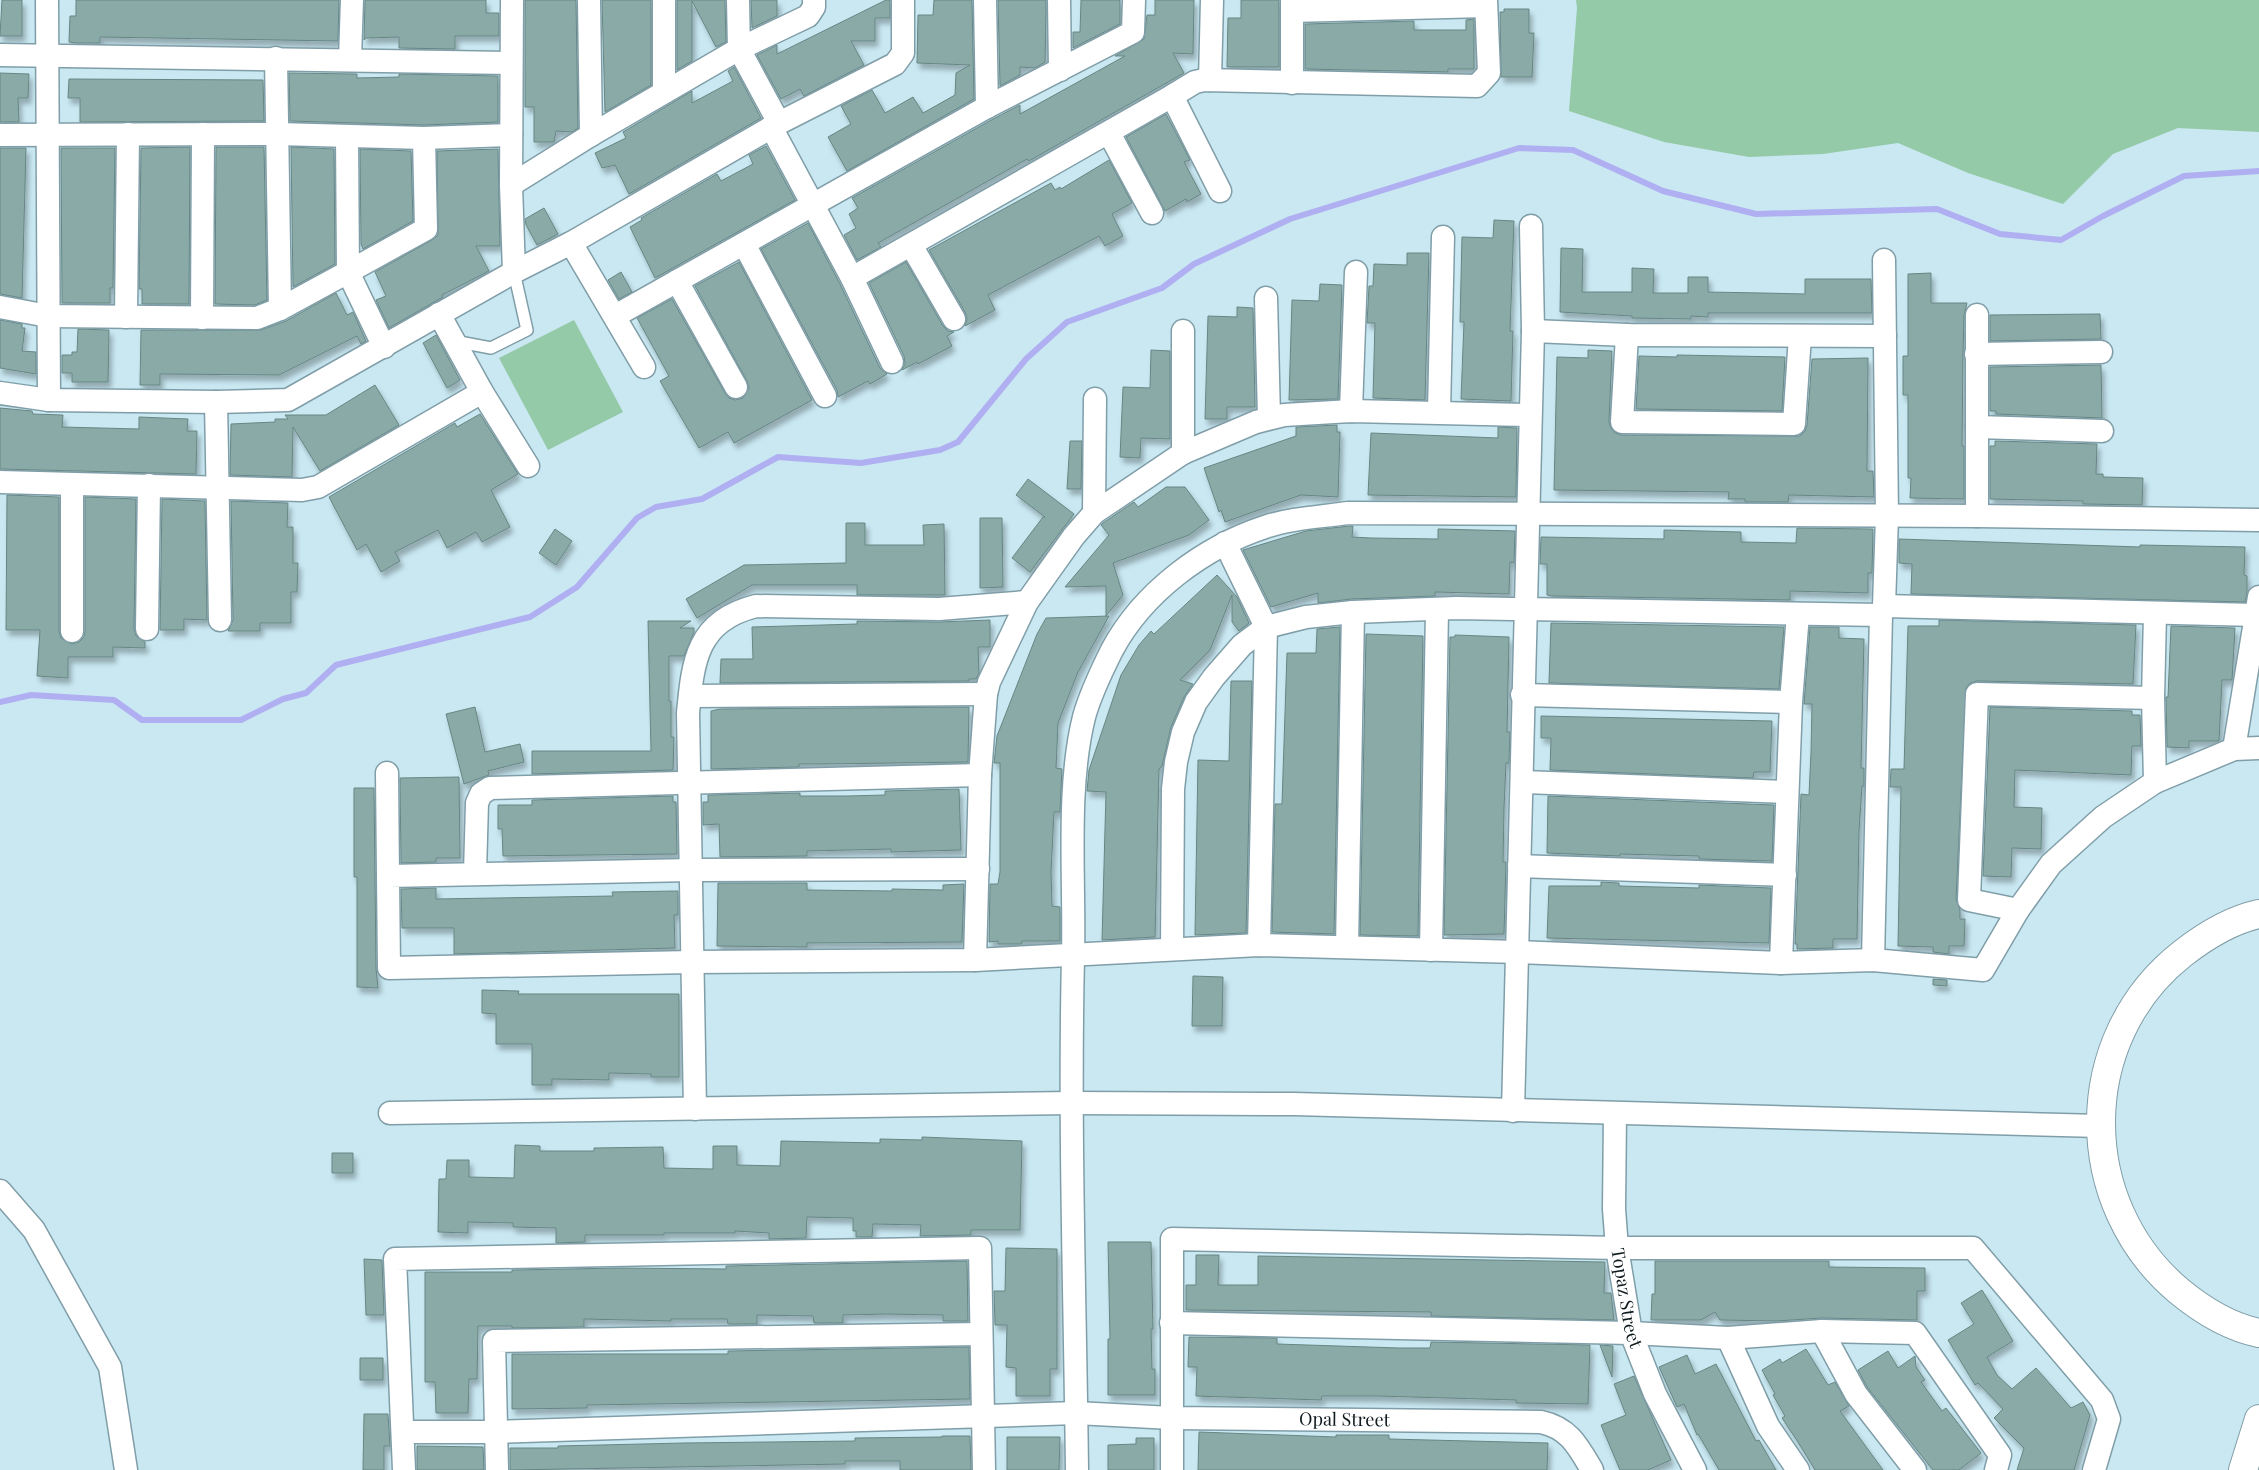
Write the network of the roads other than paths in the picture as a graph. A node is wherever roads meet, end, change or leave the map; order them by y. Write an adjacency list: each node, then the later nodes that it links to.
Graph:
1 (47, 0): 17 (street)
2 (352, 0): 19 (street)
3 (512, 0): 20 (street)
4 (590, 0): 36 (street)
5 (664, 0): 24 (street)
6 (738, 0): 15 (street)
7 (814, 0): 15 (street)
8 (903, 0): 27 (street)
9 (985, 0): 26 (street)
10 (1059, 0): 21 (street)
11 (1134, 0): 21 (street)
12 (1212, 0): 22 (street)
13 (1486, 3): 14 (street); 23 (street)
14 (1292, 5): 23 (street)
15 (739, 49): 24 (street); 27 (street)
16 (0, 54): 17 (street)
17 (47, 55): 18 (street); 33 (street)
18 (276, 58): 19 (street); 31 (street)
19 (350, 59): 20 (street)
20 (511, 63): 35 (street)
21 (1060, 70): 26 (street)
22 (1210, 80): 23 (street); 25 (street)
23 (1292, 83)
24 (664, 92): 36 (street)
25 (1172, 96): 28 (street); 39 (street)
26 (987, 107): 40 (street)
27 (775, 125): 40 (street); 44 (street)
28 (1109, 133): 41 (street); 46 (street)
29 (128, 134): 30 (street); 33 (street); 60 (street)
30 (203, 134): 31 (street); 61 (street)
31 (278, 134): 34 (street); 55 (street)
32 (0, 135): 33 (street)
33 (48, 135): 58 (street)
34 (347, 136): 37 (street); 48 (street)
35 (511, 136): 37 (street); 38 (street)
36 (591, 136): 38 (street)
37 (424, 138): 48 (street)
38 (511, 185): 49 (street)
39 (1220, 192)
40 (814, 206): 45 (street); 51 (street)
41 (1152, 213)
42 (1530, 226): 64 (street)
43 (1443, 237): 82 (street)
44 (571, 243): 49 (street); 59 (street)
45 (744, 244): 52 (street); 77 (street)
46 (911, 245): 51 (street); 62 (street)
47 (1884, 260): 67 (street)
48 (348, 272): 55 (street); 69 (street)
49 (514, 272): 56 (street); 68 (lane)
50 (1356, 272): 81 (street)
51 (852, 278): 72 (street)
52 (677, 281): 59 (street); 74 (street)
53 (1266, 298): 84 (street)
54 (0, 307): 58 (street)
55 (280, 309): 61 (street)
56 (440, 314): 68 (street); 69 (street)
57 (1977, 315): 71 (street)
58 (48, 316): 60 (street); 79 (street)
59 (615, 316): 73 (street)
60 (126, 317): 61 (street)
61 (202, 318)
62 (954, 319)
63 (1183, 331): 87 (street)
64 (1533, 331): 65 (street); 83 (street)
65 (1627, 335): 66 (street); 66 (street)
66 (1800, 336): 67 (street)
67 (1885, 336): 95 (street)
68 (454, 341): 75 (street)
69 (384, 347): 80 (street)
70 (2101, 352): 71 (street)
71 (1976, 354): 85 (street)
72 (892, 362)
73 (644, 367)
74 (736, 387)
75 (482, 392): 88 (street); 92 (street)
76 (0, 393): 79 (street)
77 (825, 396)
78 (1096, 398): 93 (street)
79 (49, 400): 80 (street)
80 (216, 402): 92 (street)
81 (1351, 411): 82 (street); 84 (street)
82 (1439, 412): 83 (street)
83 (1530, 415): 94 (street)
84 (1269, 417): 87 (street)
85 (1977, 427): 86 (street); 96 (street)
86 (2102, 431)
87 (1183, 453): 93 (street)
88 (528, 466)
89 (0, 482): 90 (street)
90 (72, 484): 91 (street); 110 (street)
91 (149, 486): 92 (street); 109 (street)
92 (218, 487): 107 (street)
93 (1094, 513): 99 (street)
94 (1527, 514): 95 (street); 98 (street); 102 (street)
95 (1887, 516): 96 (street); 103 (street)
96 (1977, 516): 97 (street)
97 (2259, 520)
98 (1225, 542): 108 (street); 137 (street)
99 (1027, 602): 111 (street); 113 (street)
100 (2258, 606): 106 (street); 117 (street)
101 (1437, 610): 102 (street); 104 (street); 135 (street)
102 (1526, 610): 105 (street); 112 (street)
103 (1882, 611): 105 (street); 106 (street); 139 (street)
104 (1353, 612): 108 (street); 133 (street)
105 (1798, 614): 115 (street)
106 (2155, 614): 114 (street)
107 (220, 620)
108 (1266, 627): 132 (street); 134 (street)
109 (146, 630)
110 (72, 631)
111 (986, 694): 113 (street); 119 (street)
112 (1522, 695): 115 (street); 120 (street)
113 (690, 696): 122 (street)
114 (2153, 698): 121 (street); 130 (street)
115 (1791, 702): 123 (street)
116 (2259, 748): 117 (street)
117 (2234, 749): 121 (street)
118 (387, 773): 129 (street)
119 (980, 775): 122 (street); 125 (street)
120 (1523, 782): 123 (street); 124 (street)
121 (2155, 782): 130 (street)
122 (690, 783): 126 (street); 127 (street)
123 (1787, 792): 128 (street)
124 (1519, 866): 128 (street); 136 (street)
125 (978, 869): 126 (street); 138 (street)
126 (692, 870): 127 (street); 140 (street)
127 (475, 873): 129 (street)
128 (1785, 875): 141 (street)
129 (388, 876): 140 (street)
130 (2018, 910): 139 (street)
131 (2259, 914): 147 (street)
132 (1260, 945): 133 (street); 134 (street)
133 (1347, 947): 135 (street)
134 (1172, 948): 137 (street)
135 (1431, 950): 136 (street)
136 (1518, 952): 141 (street); 144 (street)
137 (1073, 956): 138 (street); 142 (street)
138 (975, 960): 140 (street)
139 (1873, 960): 141 (street)
140 (692, 962): 143 (street)
141 (1781, 963)
142 (1072, 1103): 143 (street); 144 (street); 156 (street)
143 (695, 1109): 145 (street)
144 (1514, 1111): 146 (street)
145 (390, 1113)
146 (1615, 1114): 147 (street); 149 (street, Topaz Street)
147 (2100, 1126): 152 (street)
148 (0, 1191): 162 (street)
149 (1617, 1248): 150 (street); 154 (street, Topaz Street); 173 (street)
150 (1171, 1323): 154 (street); 158 (street)
151 (1822, 1331): 155 (street); 171 (street); 172 (street)
152 (2259, 1333)
153 (980, 1334): 157 (street); 160 (street); 161 (street)
154 (1631, 1334): 155 (street); 169 (street, Topaz Street)
155 (1728, 1338): 170 (street)
156 (1076, 1413): 157 (street, Opal Street); 158 (street, Opal Street); 166 (street)
157 (983, 1416): 161 (street, Opal Street); 165 (street)
158 (1172, 1418): 167 (street); 168 (street, Opal Street)
159 (2259, 1419): 174 (street)
160 (404, 1432): 161 (street, Opal Street); 163 (street)
161 (496, 1432): 164 (street)
162 (126, 1470)
163 (404, 1470)
164 (497, 1470)
165 (984, 1470)
166 (1077, 1470)
167 (1172, 1470)
168 (1592, 1470)
169 (1694, 1470)
170 (1798, 1470)
171 (1915, 1470)
172 (1996, 1470)
173 (2094, 1470)
174 (2243, 1470)

